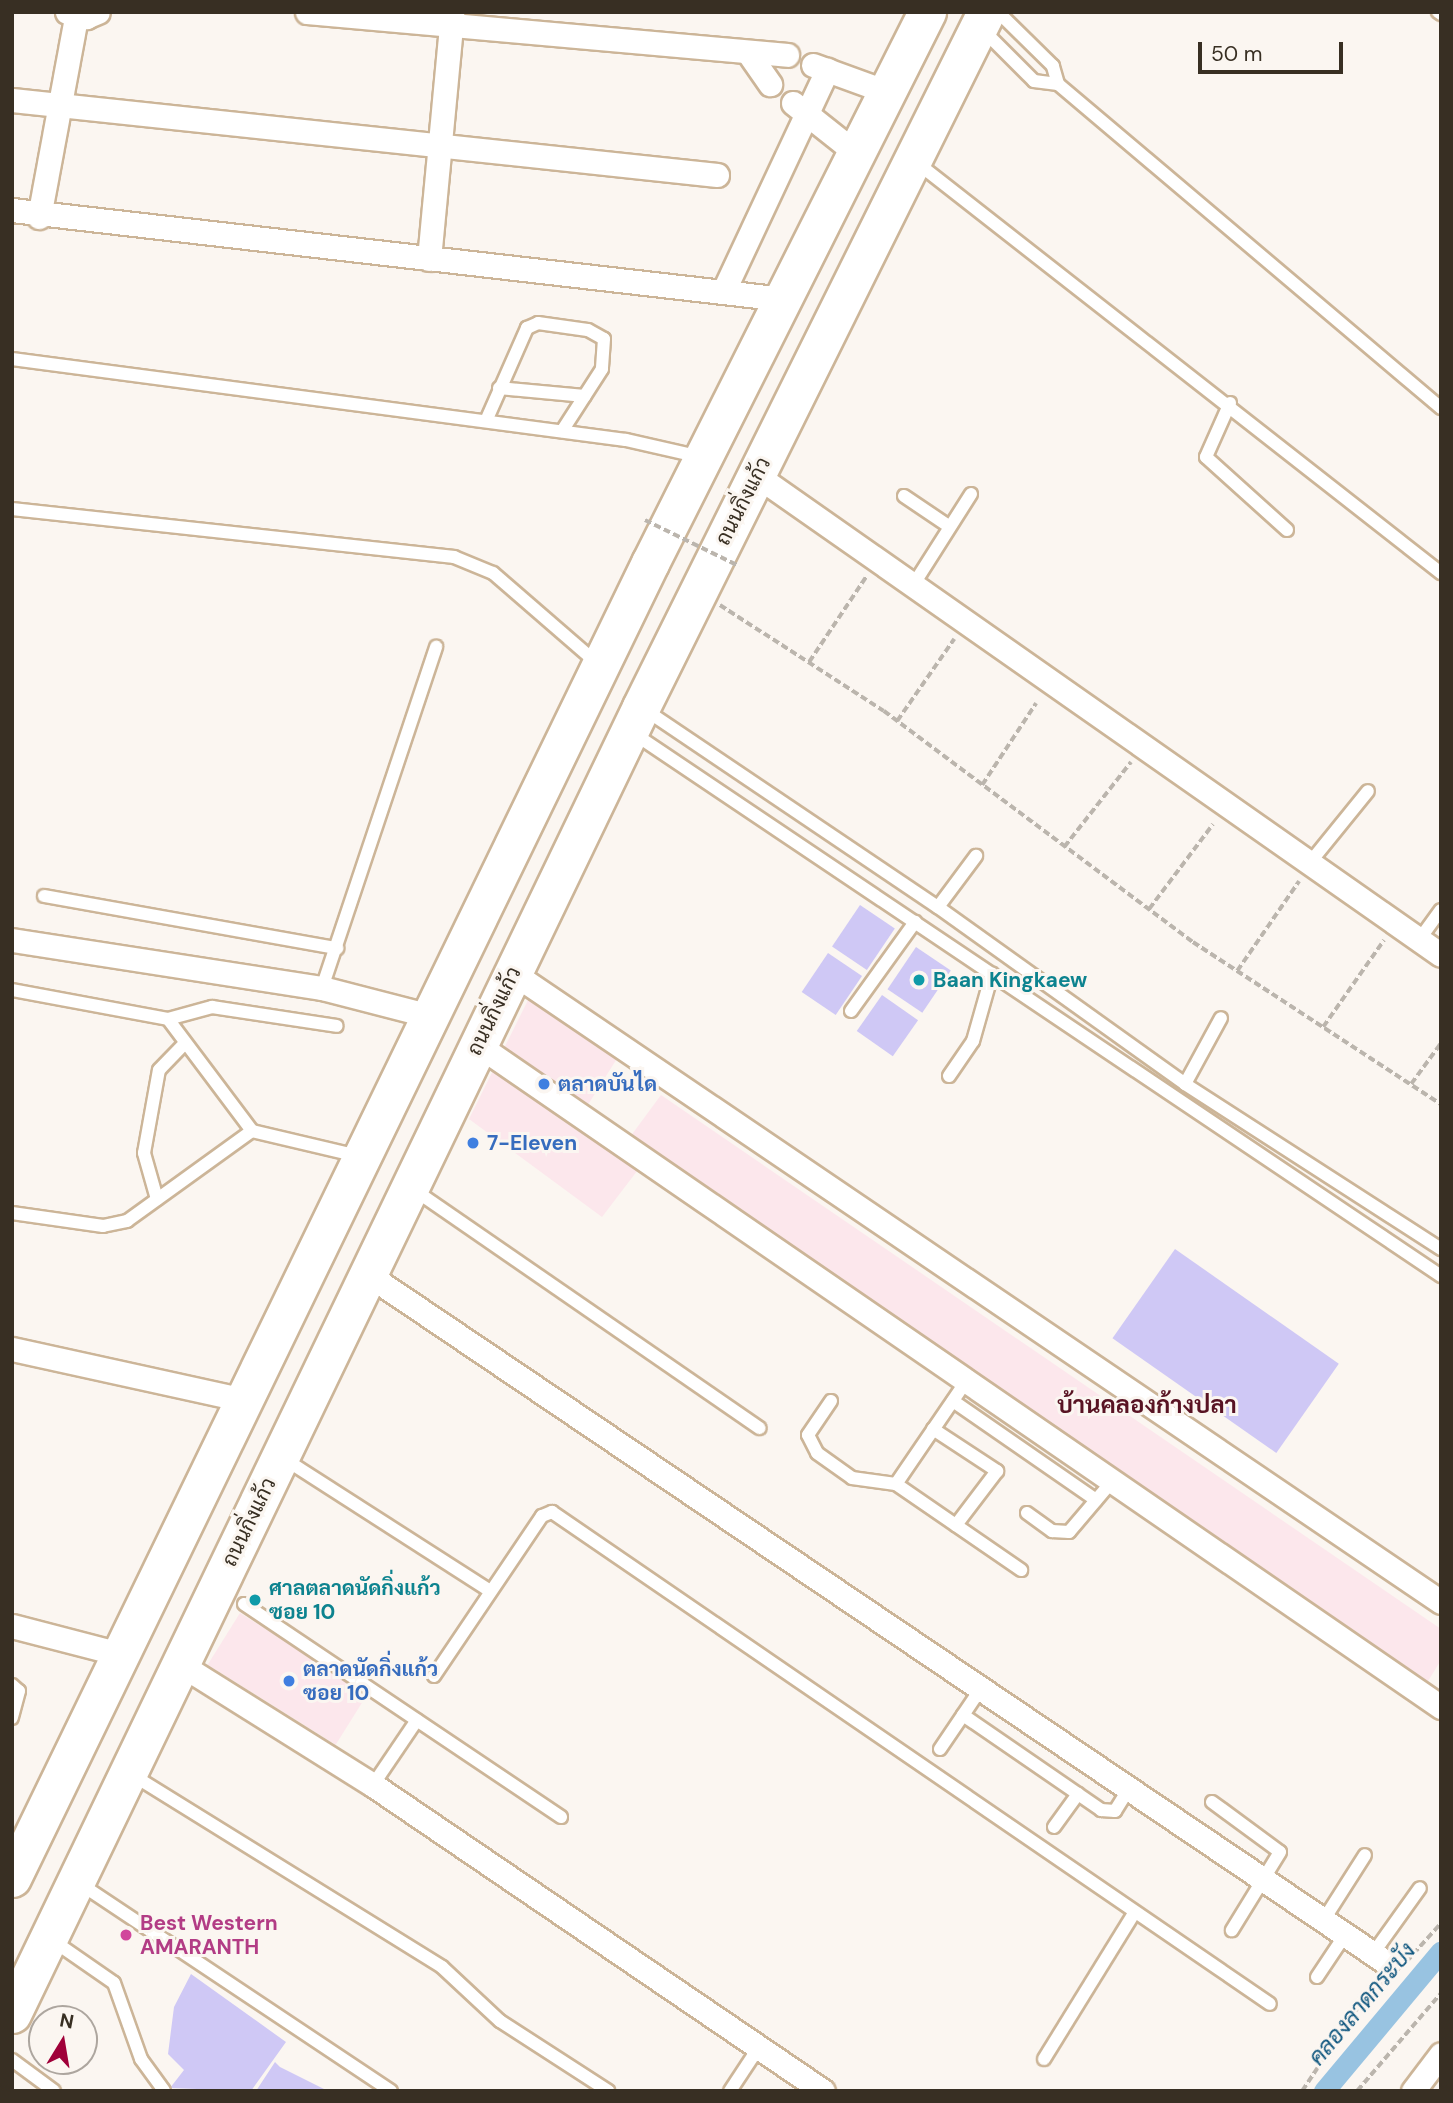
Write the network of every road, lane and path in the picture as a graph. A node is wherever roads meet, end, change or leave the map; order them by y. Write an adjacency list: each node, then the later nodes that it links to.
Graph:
1 (307, 12): 5 (street)
2 (927, 12): 10 (main road)
3 (80, 14): 13 (street)
4 (987, 17): 9 (lane); 9 (lane); 16 (main road, ถนนกิ่งแก้ว)
5 (451, 20): 6 (street); 14 (street)
6 (748, 54): 7 (street); 8 (street)
7 (788, 55)
8 (770, 84)
9 (1058, 84): 27 (lane)
10 (887, 92): 12 (street); 15 (main road)
11 (12, 100): 13 (street)
12 (799, 107): 15 (street); 21 (street)
13 (60, 110): 14 (street); 19 (street)
14 (438, 148): 17 (street); 20 (street)
15 (856, 153): 22 (main road)
16 (913, 159): 26 (lane); 31 (main road, ถนนกิ่งแก้ว)
17 (717, 175)
18 (12, 211): 19 (street)
19 (39, 216): 20 (street)
20 (429, 259): 21 (street)
21 (725, 288): 22 (street)
22 (783, 299): 30 (main road)
23 (12, 359): 28 (lane)
24 (499, 388): 25 (lane); 25 (lane); 28 (lane)
25 (585, 396): 29 (lane)
26 (1230, 403): 37 (lane); 39 (lane)
27 (1441, 408)
28 (486, 421): 29 (lane)
29 (562, 431): 30 (lane)
30 (703, 458): 46 (main road)
31 (756, 475): 41 (street); 42 (main road, ถนนกิ่งแก้ว)
32 (971, 494): 36 (lane)
33 (904, 496): 36 (lane)
34 (12, 509): 46 (lane)
35 (645, 520): 38 (path, bridge)
36 (950, 527): 41 (lane)
37 (1287, 530)
38 (739, 566)
39 (1441, 573)
40 (866, 577): 45 (path)
41 (912, 588): 56 (street)
42 (698, 590): 45 (path); 48 (main road, ถนนกิ่งแก้ว)
43 (954, 638): 49 (path)
44 (436, 647): 65 (lane)
45 (809, 662): 49 (path)
46 (600, 666): 73 (main road)
47 (1036, 703): 51 (path)
48 (636, 719): 58 (lane); 61 (lane); 68 (main road, ถนนกิ่งแก้ว)
49 (897, 721): 51 (path)
50 (1131, 762): 54 (path)
51 (982, 785): 54 (path)
52 (1368, 791): 56 (lane)
53 (1213, 824): 59 (path)
54 (1064, 847): 59 (path)
55 (976, 856): 58 (lane)
56 (1303, 873): 64 (street); 67 (path)
57 (44, 896): 65 (lane)
58 (938, 907): 82 (lane)
59 (1149, 909): 67 (path)
60 (1441, 910): 64 (lane)
61 (915, 922): 69 (lane); 72 (lane)
62 (12, 940): 70 (street)
63 (1384, 940): 77 (path)
64 (1419, 940): 66 (street)
65 (337, 947): 70 (lane)
66 (1441, 955)
67 (1237, 971): 77 (path)
68 (513, 972): 80 (main road, ถนนกิ่งแก้ว); 108 (street)
69 (992, 974): 81 (lane); 92 (lane)
70 (322, 988): 73 (street)
71 (12, 990): 75 (lane)
72 (851, 1011)
73 (430, 1016): 86 (main road)
74 (1221, 1018): 82 (lane)
75 (168, 1019): 76 (lane); 79 (lane)
76 (337, 1026)
77 (1323, 1027): 83 (path)
78 (1441, 1043): 83 (path)
79 (184, 1044): 85 (lane); 88 (lane)
80 (478, 1045): 87 (main road, ถนนกิ่งแก้ว); 94 (street)
81 (949, 1076)
82 (1185, 1084): 90 (lane)
83 (1411, 1084): 84 (path)
84 (1441, 1104)
85 (252, 1131): 86 (lane); 88 (lane)
86 (362, 1157): 95 (main road)
87 (410, 1187): 91 (main road, ถนนกิ่งแก้ว); 98 (lane)
88 (157, 1199): 89 (lane)
89 (12, 1213)
90 (1441, 1248)
91 (367, 1274): 100 (main road, ถนนกิ่งแก้ว); 115 (street)
92 (1441, 1276)
93 (12, 1349): 95 (street)
94 (969, 1377): 97 (lane); 101 (street)
95 (244, 1400): 111 (main road)
96 (831, 1401): 102 (lane)
97 (953, 1401): 99 (lane); 103 (lane)
98 (760, 1429)
99 (933, 1429): 102 (lane); 105 (lane)
100 (280, 1456): 107 (lane); 112 (main road, ถนนกิ่งแก้ว)
101 (1115, 1478): 103 (lane); 116 (street)
102 (896, 1484): 105 (lane)
103 (1096, 1500): 104 (lane)
104 (1027, 1513)
105 (956, 1525): 106 (lane)
106 (1021, 1570)
107 (490, 1591): 113 (lane); 133 (lane)
108 (1441, 1602)
109 (244, 1604): 119 (lane)
110 (12, 1626): 111 (street)
111 (120, 1654): 129 (main road)
112 (180, 1664): 121 (main road, ถนนกิ่งแก้ว); 122 (street)
113 (434, 1676)
114 (12, 1685): 118 (lane)
115 (979, 1690): 117 (lane); 123 (street)
116 (1441, 1707)
117 (962, 1715): 120 (lane); 124 (lane)
118 (12, 1718)
119 (417, 1720): 122 (lane); 126 (lane)
120 (940, 1749)
121 (128, 1772): 130 (main road, ถนนกิ่งแก้ว); 151 (lane)
122 (373, 1785): 144 (street)
123 (1128, 1790): 124 (lane); 131 (street)
124 (1078, 1794): 127 (lane)
125 (1212, 1802): 131 (lane)
126 (561, 1817)
127 (1054, 1827)
128 (1365, 1855): 134 (lane)
129 (12, 1878)
130 (76, 1880): 138 (main road, ถนนกิ่งแก้ว); 150 (lane)
131 (1265, 1883): 134 (street); 136 (lane)
132 (1420, 1888): 139 (lane)
133 (1133, 1914): 142 (lane); 146 (lane)
134 (1323, 1921): 137 (street)
135 (1441, 1923): 154 (path)
136 (1232, 1930)
137 (1345, 1936): 139 (street); 140 (lane)
138 (48, 1938): 143 (main road, ถนนกิ่งแก้ว); 149 (lane)
139 (1379, 1959)
140 (1317, 1977)
141 (1441, 1993): 155 (path)
142 (1270, 2004)
143 (12, 2014)
144 (757, 2050): 152 (lane); 153 (street)
145 (1441, 2054): 156 (street)
146 (1044, 2059)
147 (12, 2060): 148 (lane)
148 (54, 2091)
149 (164, 2091)
150 (391, 2091)
151 (608, 2091)
152 (730, 2091)
153 (823, 2091)
154 (1302, 2091)
155 (1357, 2091)
156 (1413, 2091)

